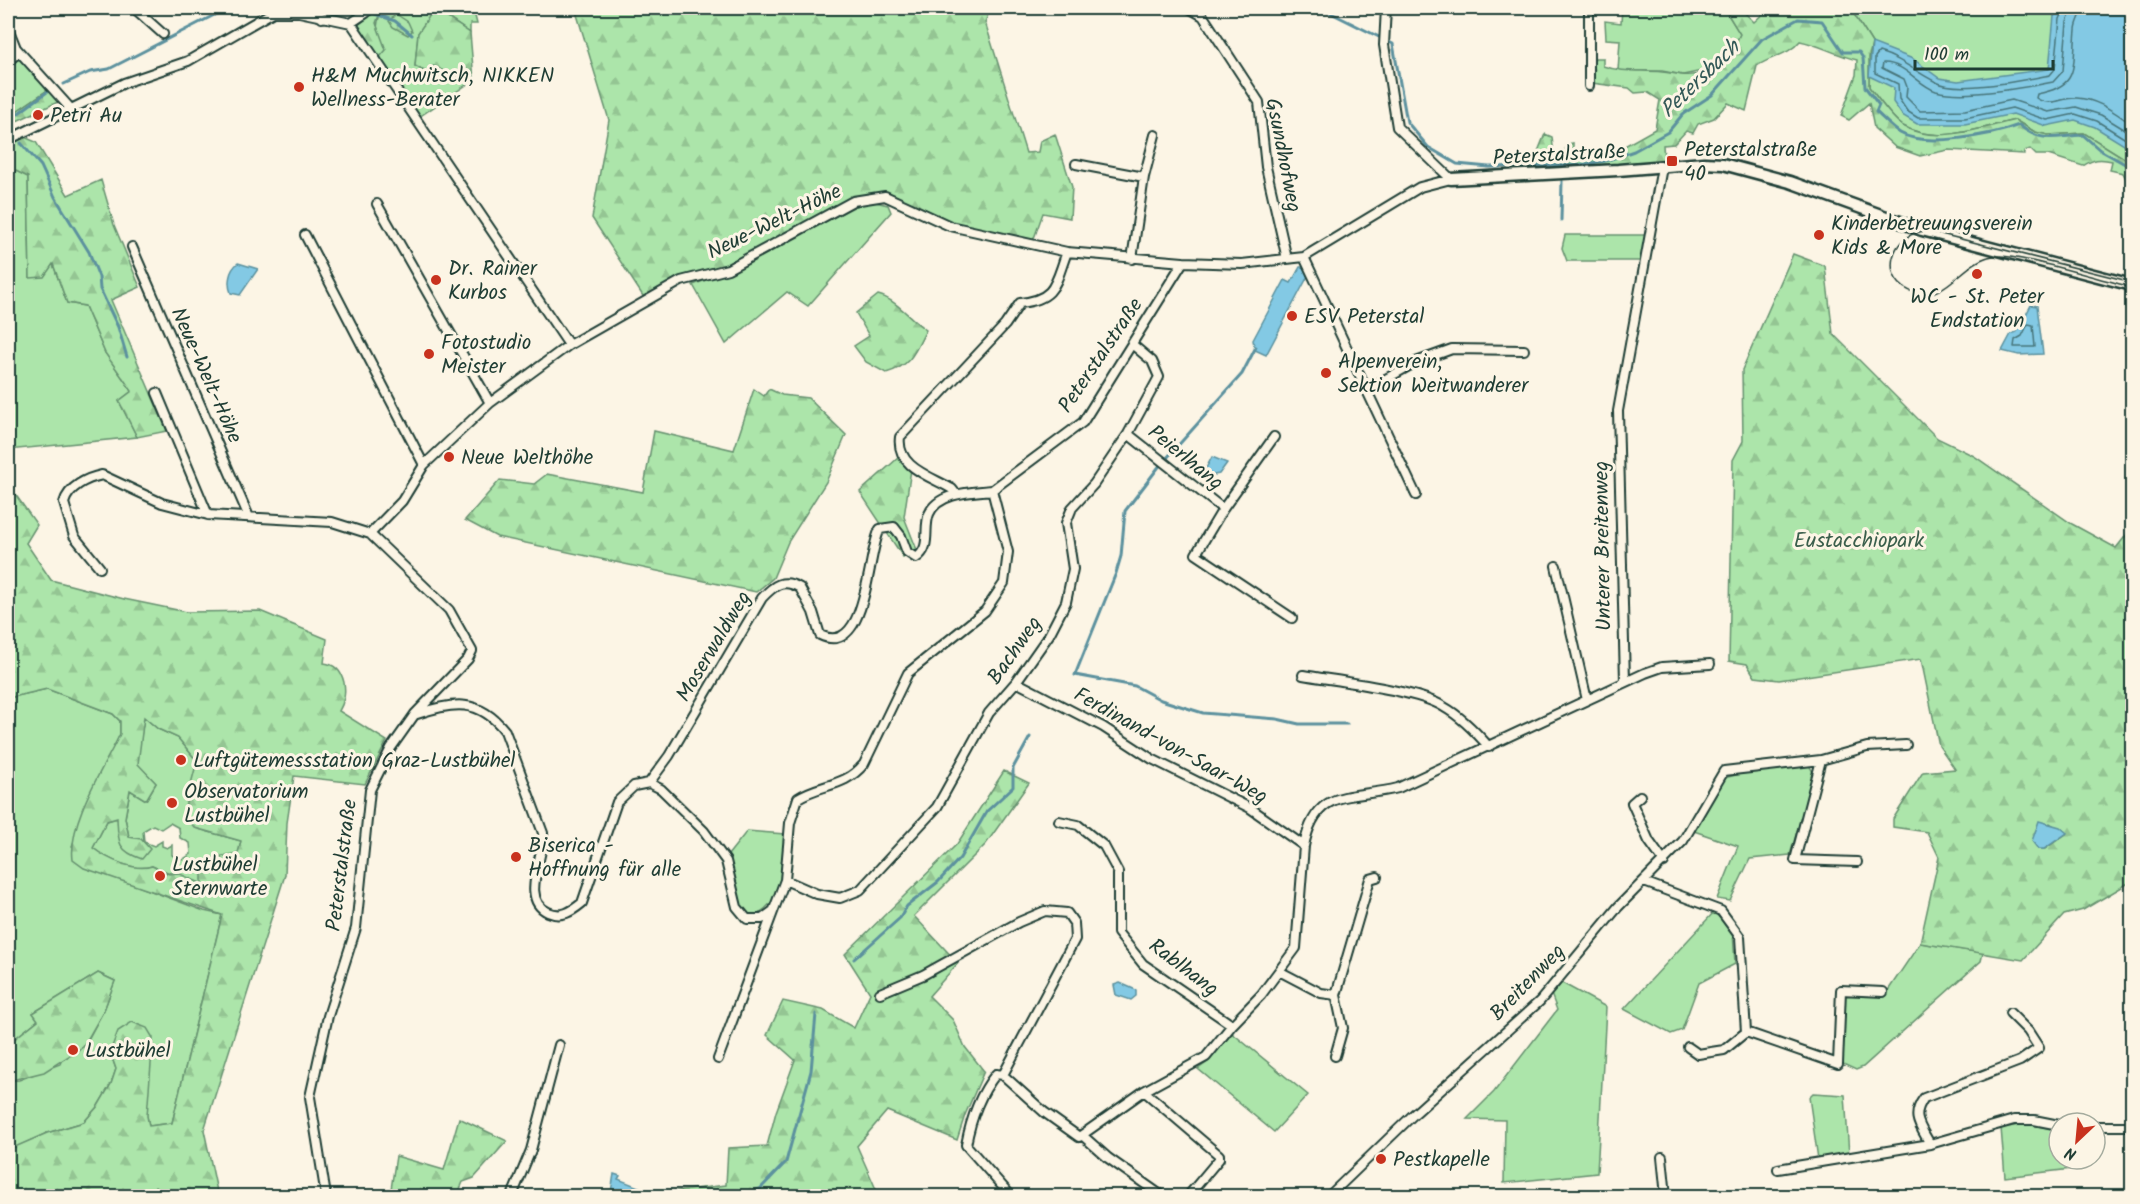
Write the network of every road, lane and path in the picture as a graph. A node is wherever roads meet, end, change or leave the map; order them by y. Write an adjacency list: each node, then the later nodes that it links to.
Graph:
1 (134, 8): 10 (street)
2 (314, 8): 7 (street)
3 (368, 8): 8 (street)
4 (1189, 8): 27 (street, Gsundhofweg)
5 (1386, 8): 20 (street)
6 (1589, 8): 13 (street)
7 (322, 18): 8 (street); 14 (street)
8 (351, 23): 30 (street)
9 (8, 28): 11 (street)
10 (164, 34)
11 (14, 48): 12 (street); 14 (street)
12 (8, 61)
13 (1589, 86)
14 (70, 108): 16 (street)
15 (1155, 135): 19 (street)
16 (8, 140)
17 (1076, 164): 19 (street)
18 (1662, 167): 20 (street, Peterstalstraße); 29 (street, Peterstalstraße); 51 (street, Unterer Breitenweg)
19 (1144, 177): 26 (street)
20 (1451, 179): 25 (street, Peterstalstraße)
21 (377, 204): 35 (street)
22 (305, 235): 38 (street)
23 (132, 248): 44 (street, Neue-Welt-Höhe)
24 (1067, 252): 26 (street, Neue-Welt-Höhe); 30 (street, Neue-Welt-Höhe); 40 (street)
25 (1304, 257): 27 (street, Peterstalstraße); 33 (street)
26 (1132, 259): 28 (street, Neue-Welt-Höhe)
27 (1287, 259): 28 (street, Peterstalstraße)
28 (1183, 262): 31 (street, Peterstalstraße)
29 (2133, 285)
30 (569, 345): 35 (street, Neue-Welt-Höhe)
31 (1133, 345): 36 (street, Bachweg); 39 (street, Peterstalstraße)
32 (1524, 350): 33 (street)
33 (1368, 389): 41 (street)
34 (157, 393): 43 (street)
35 (490, 403): 38 (street, Neue-Welt-Höhe)
36 (1128, 434): 42 (street, Peierlhang); 52 (street, Bachweg)
37 (1274, 438): 42 (street, Peierlhang)
38 (424, 465): 45 (street, Neue-Welt-Höhe)
39 (993, 490): 40 (street, Moserwaldweg); 65 (street)
40 (956, 494): 58 (street, Moserwaldweg)
41 (1416, 495)
42 (1222, 509): 48 (street, Peierlhang)
43 (208, 514): 44 (street); 47 (street)
44 (249, 517): 45 (street)
45 (370, 534): 54 (street)
46 (1556, 566): 53 (street, Unterer Breitenweg)
47 (100, 568)
48 (1292, 618)
49 (1710, 664): 51 (street)
50 (1303, 675): 56 (street)
51 (1625, 681): 53 (street)
52 (1016, 682): 61 (street, Ferdinand-von-Saar-Weg); 65 (street, Bachweg)
53 (1587, 700): 56 (street)
54 (416, 714): 58 (street); 88 (street, Peterstalstraße)
55 (1906, 745): 57 (street)
56 (1489, 747): 61 (street)
57 (1821, 760): 62 (street, Breitenweg); 63 (street)
58 (649, 783): 67 (street)
59 (1640, 796): 62 (street)
60 (1059, 821): 73 (street, Rablhang)
61 (1304, 846): 68 (street)
62 (1664, 862): 66 (street, Breitenweg)
63 (1857, 862)
64 (1377, 877): 71 (street)
65 (785, 880): 67 (street)
66 (1644, 882): 74 (street); 93 (street, Breitenweg)
67 (773, 911): 78 (street)
68 (1279, 971): 71 (street); 73 (street)
69 (1883, 992): 74 (street)
70 (880, 993): 79 (street)
71 (1336, 995): 77 (street)
72 (2010, 1013): 85 (street)
73 (1232, 1025): 80 (street)
74 (1746, 1032): 76 (street)
75 (559, 1045): 89 (street)
76 (1688, 1047)
77 (1335, 1056)
78 (718, 1059)
79 (1003, 1075): 84 (street); 90 (street)
80 (1144, 1091): 84 (street); 92 (street)
81 (2047, 1124): 85 (street)
82 (2107, 1126): 83 (street)
83 (2133, 1126)
84 (1082, 1135): 91 (street)
85 (1930, 1144): 87 (street)
86 (1662, 1156): 94 (street)
87 (1778, 1168)
88 (326, 1197)
89 (512, 1197)
90 (1011, 1197)
91 (1162, 1197)
92 (1188, 1197)
93 (1329, 1197)
94 (1666, 1197)

